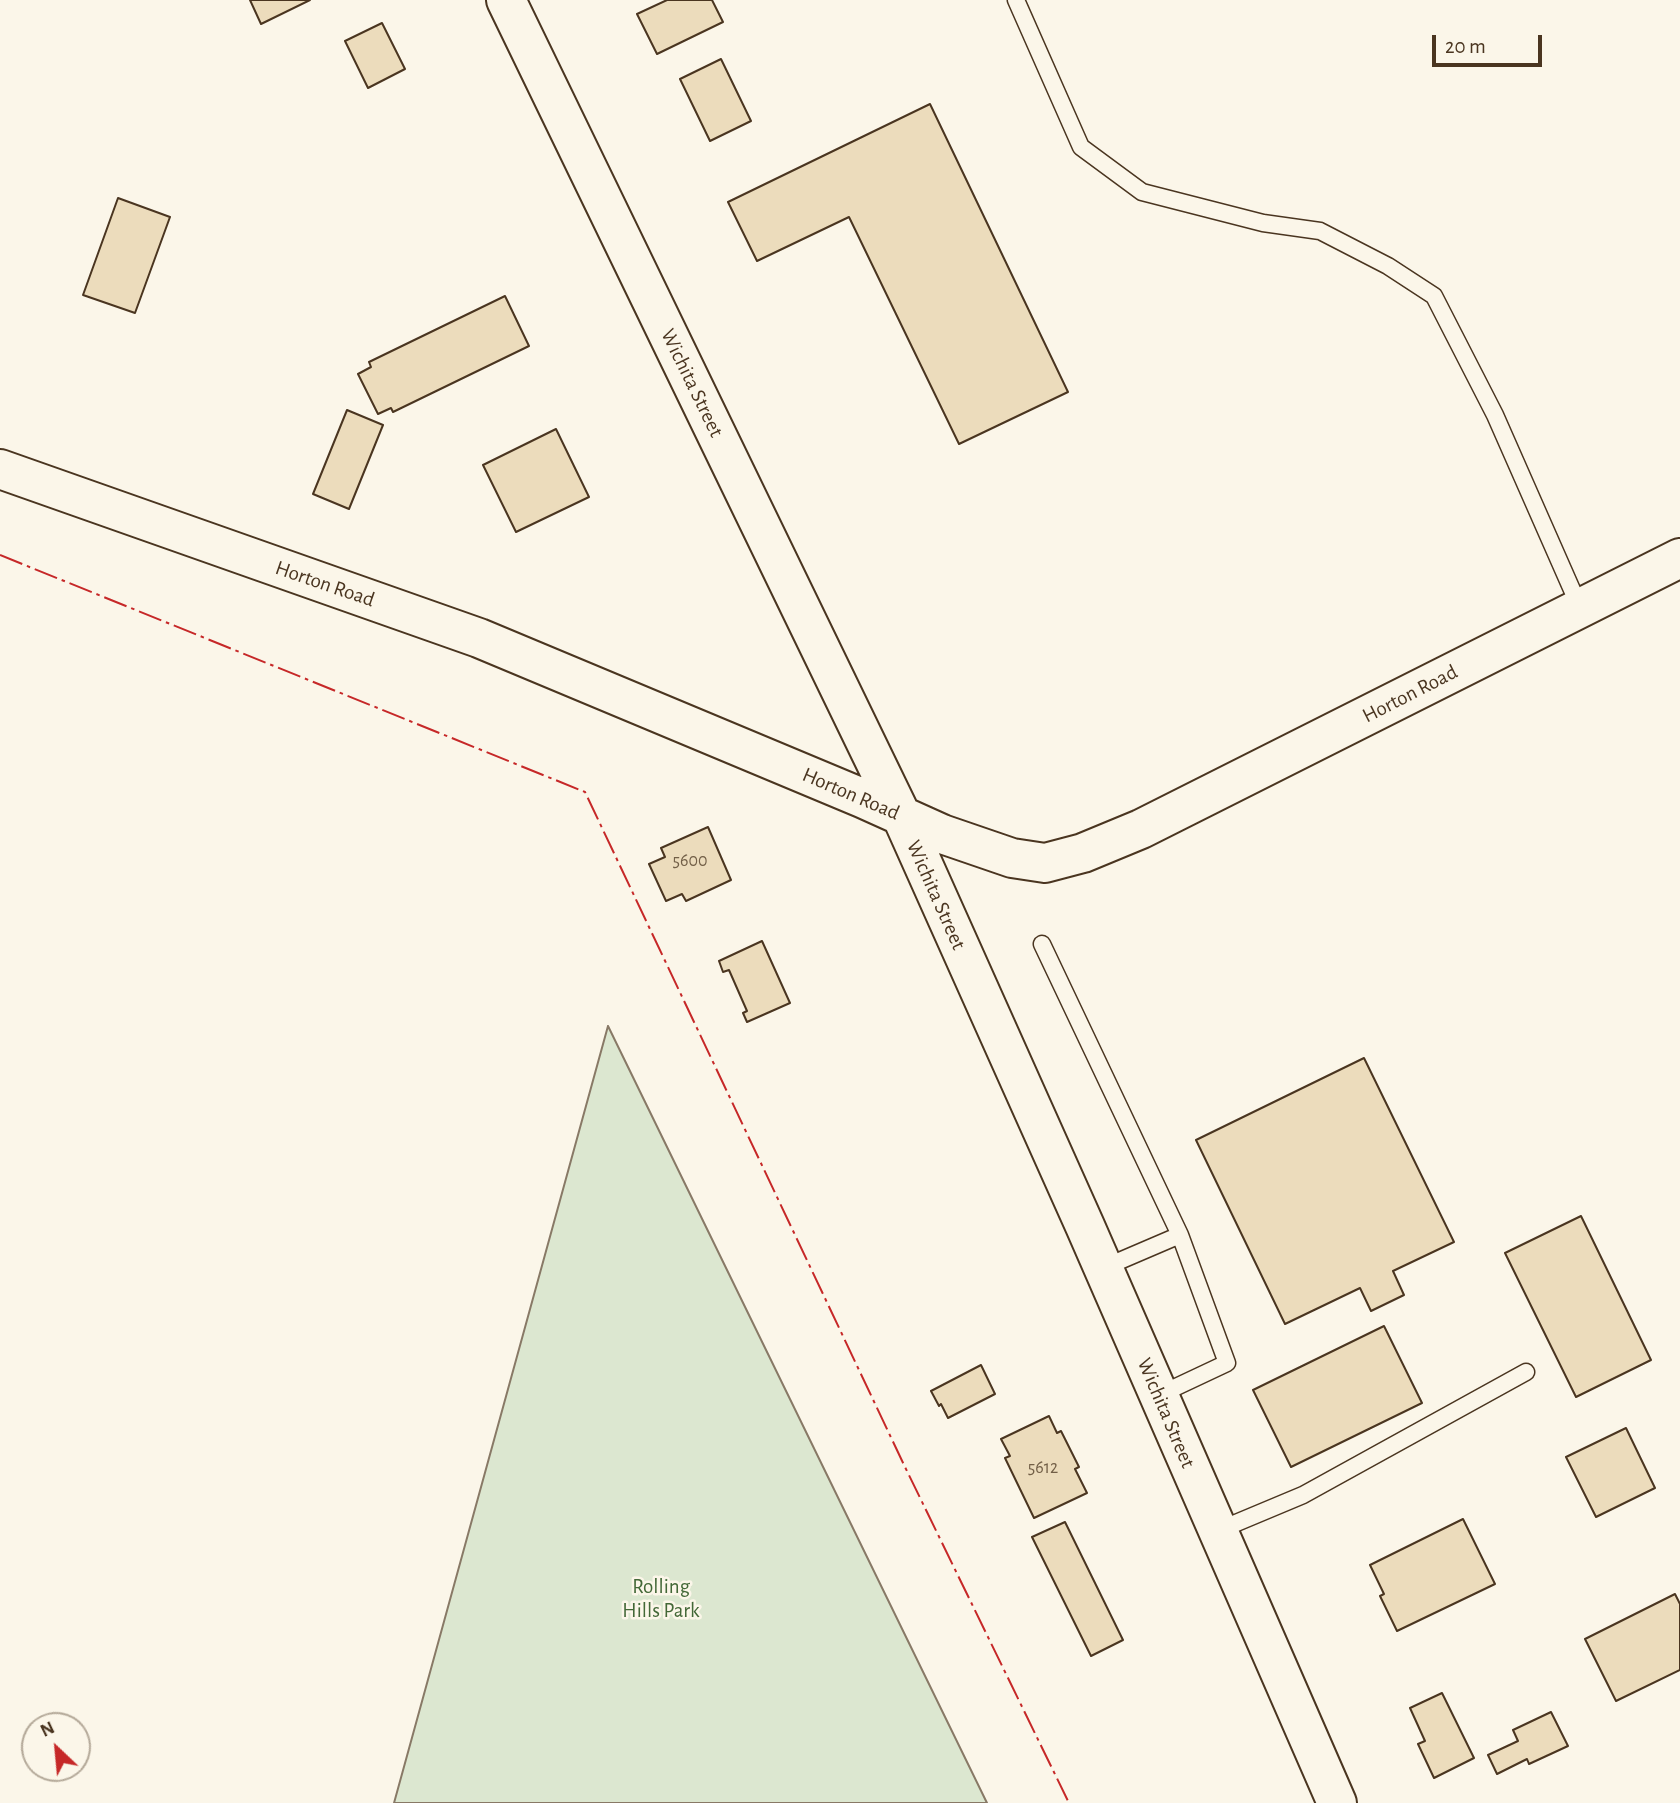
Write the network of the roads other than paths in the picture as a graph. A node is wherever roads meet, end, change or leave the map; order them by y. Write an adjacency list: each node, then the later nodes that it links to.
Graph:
1 (506, 0): 6 (main road, Wichita Street)
2 (1016, 0): 5 (lane)
3 (0, 469): 6 (main road, Horton Road)
4 (1680, 558): 5 (main road, Horton Road)
5 (1580, 608): 6 (main road, Horton Road)
6 (901, 815): 9 (main road, Wichita Street)
7 (1042, 944): 8 (lane)
8 (1180, 1235): 9 (lane); 11 (lane)
9 (1103, 1268): 11 (main road, Wichita Street)
10 (1526, 1372): 12 (lane)
11 (1158, 1395): 12 (main road, Wichita Street)
12 (1217, 1531): 13 (main road, Wichita Street)
13 (1337, 1803)

